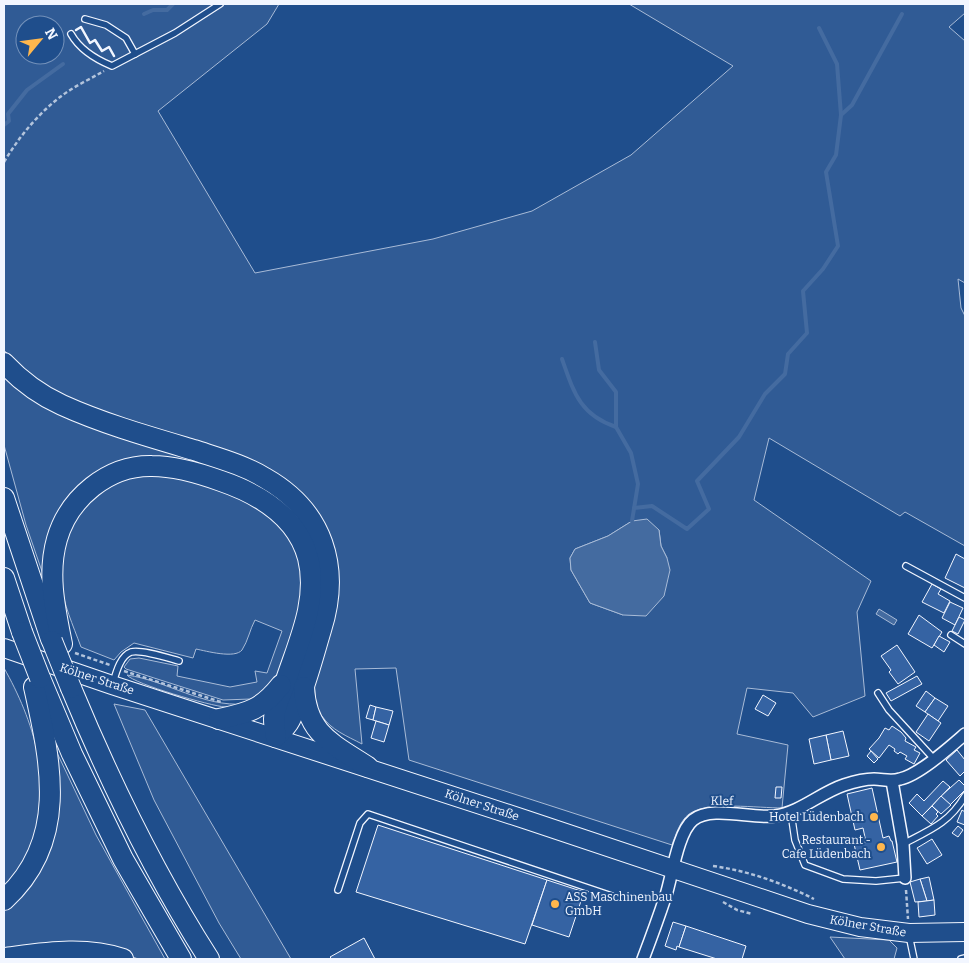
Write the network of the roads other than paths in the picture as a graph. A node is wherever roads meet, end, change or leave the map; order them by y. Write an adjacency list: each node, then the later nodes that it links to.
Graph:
1 (220, 4): 4 (lane)
2 (86, 19): 4 (lane)
3 (71, 34): 4 (lane)
4 (135, 54)
5 (4, 363): 17 (highway)
6 (4, 498): 12 (highway)
7 (906, 566): 9 (lane)
8 (4, 578): 15 (highway, bridge)
9 (965, 598)
10 (951, 635): 11 (lane)
11 (965, 644)
12 (63, 646): 17 (highway); 39 (highway, bridge)
13 (4, 648): 16 (main road, Kölner Straße)
14 (179, 661): 16 (lane)
15 (36, 677): 32 (highway); 38 (highway)
16 (115, 677): 19 (main road, Kölner Straße)
17 (295, 681): 19 (highway); 21 (highway); 23 (highway)
18 (878, 693): 22 (lane)
19 (222, 711): 21 (main road, Kölner Straße)
20 (965, 734): 22 (street, Klef)
21 (276, 737): 23 (main road, Kölner Straße)
22 (934, 759): 24 (street, Klef)
23 (368, 767): 28 (main road, Kölner Straße)
24 (892, 781): 26 (street, Klef); 27 (street)
25 (965, 796): 27 (lane)
26 (791, 812): 28 (street, Klef); 29 (lane)
27 (903, 844): 29 (street)
28 (673, 869): 33 (main road, Kölner Straße); 40 (street, Klef)
29 (905, 878)
30 (338, 890): 31 (lane)
31 (612, 896)
32 (4, 900)
33 (908, 928): 34 (main road, Kölner Straße); 41 (lane)
34 (965, 932)
35 (4, 958): 37 (highway)
36 (965, 958): 42 (lane)
37 (123, 959)
38 (181, 959)
39 (209, 959)
40 (643, 959)
41 (914, 959)
42 (961, 959)

